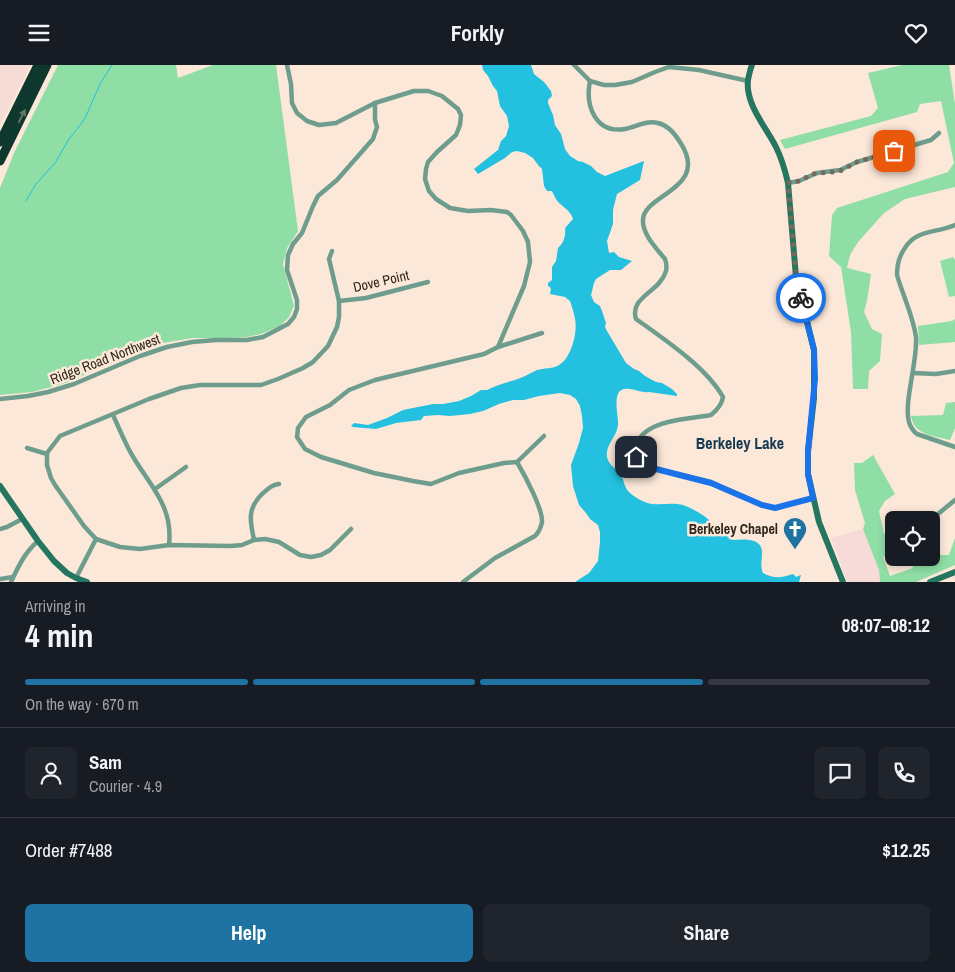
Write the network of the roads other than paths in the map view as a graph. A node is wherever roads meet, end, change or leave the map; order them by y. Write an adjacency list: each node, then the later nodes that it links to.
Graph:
1 (38, 65): 10 (highway)
2 (47, 65): 11 (highway, one-way to 2)
3 (287, 65): 8 (street)
4 (574, 65): 6 (street)
5 (752, 65): 7 (street)
6 (590, 81): 7 (street); 32 (street)
7 (748, 81): 12 (street)
8 (375, 103): 18 (street); 21 (street, Ridge Road Northwest)
9 (939, 133): 12 (street)
10 (0, 142)
11 (0, 161)
12 (788, 183): 32 (street)
13 (955, 225): 20 (street)
14 (332, 251): 16 (street)
15 (428, 281): 16 (street, Dove Point)
16 (339, 301): 22 (street)
17 (542, 333): 18 (street)
18 (498, 347): 27 (street)
19 (955, 371): 20 (street)
20 (913, 373): 24 (street)
21 (0, 399)
22 (113, 415): 26 (street); 31 (street)
23 (544, 437): 27 (street)
24 (955, 447)
25 (27, 448): 26 (street)
26 (47, 454): 38 (street)
27 (517, 462): 48 (street)
28 (186, 467): 31 (street)
29 (279, 484): 39 (street)
30 (0, 486): 35 (street)
31 (155, 489): 41 (street)
32 (813, 498): 49 (street)
33 (955, 500): 34 (street)
34 (940, 512)
35 (22, 519): 36 (street); 40 (street)
36 (0, 529)
37 (351, 529): 39 (street)
38 (96, 539): 41 (street); 45 (street)
39 (254, 540): 41 (street)
40 (38, 541): 43 (street); 45 (street)
41 (169, 545)
42 (955, 572): 50 (street)
43 (14, 577): 44 (street); 46 (street)
44 (0, 579)
45 (75, 580): 47 (street)
46 (11, 582)
47 (87, 582)
48 (463, 582)
49 (843, 582)
50 (930, 582)

